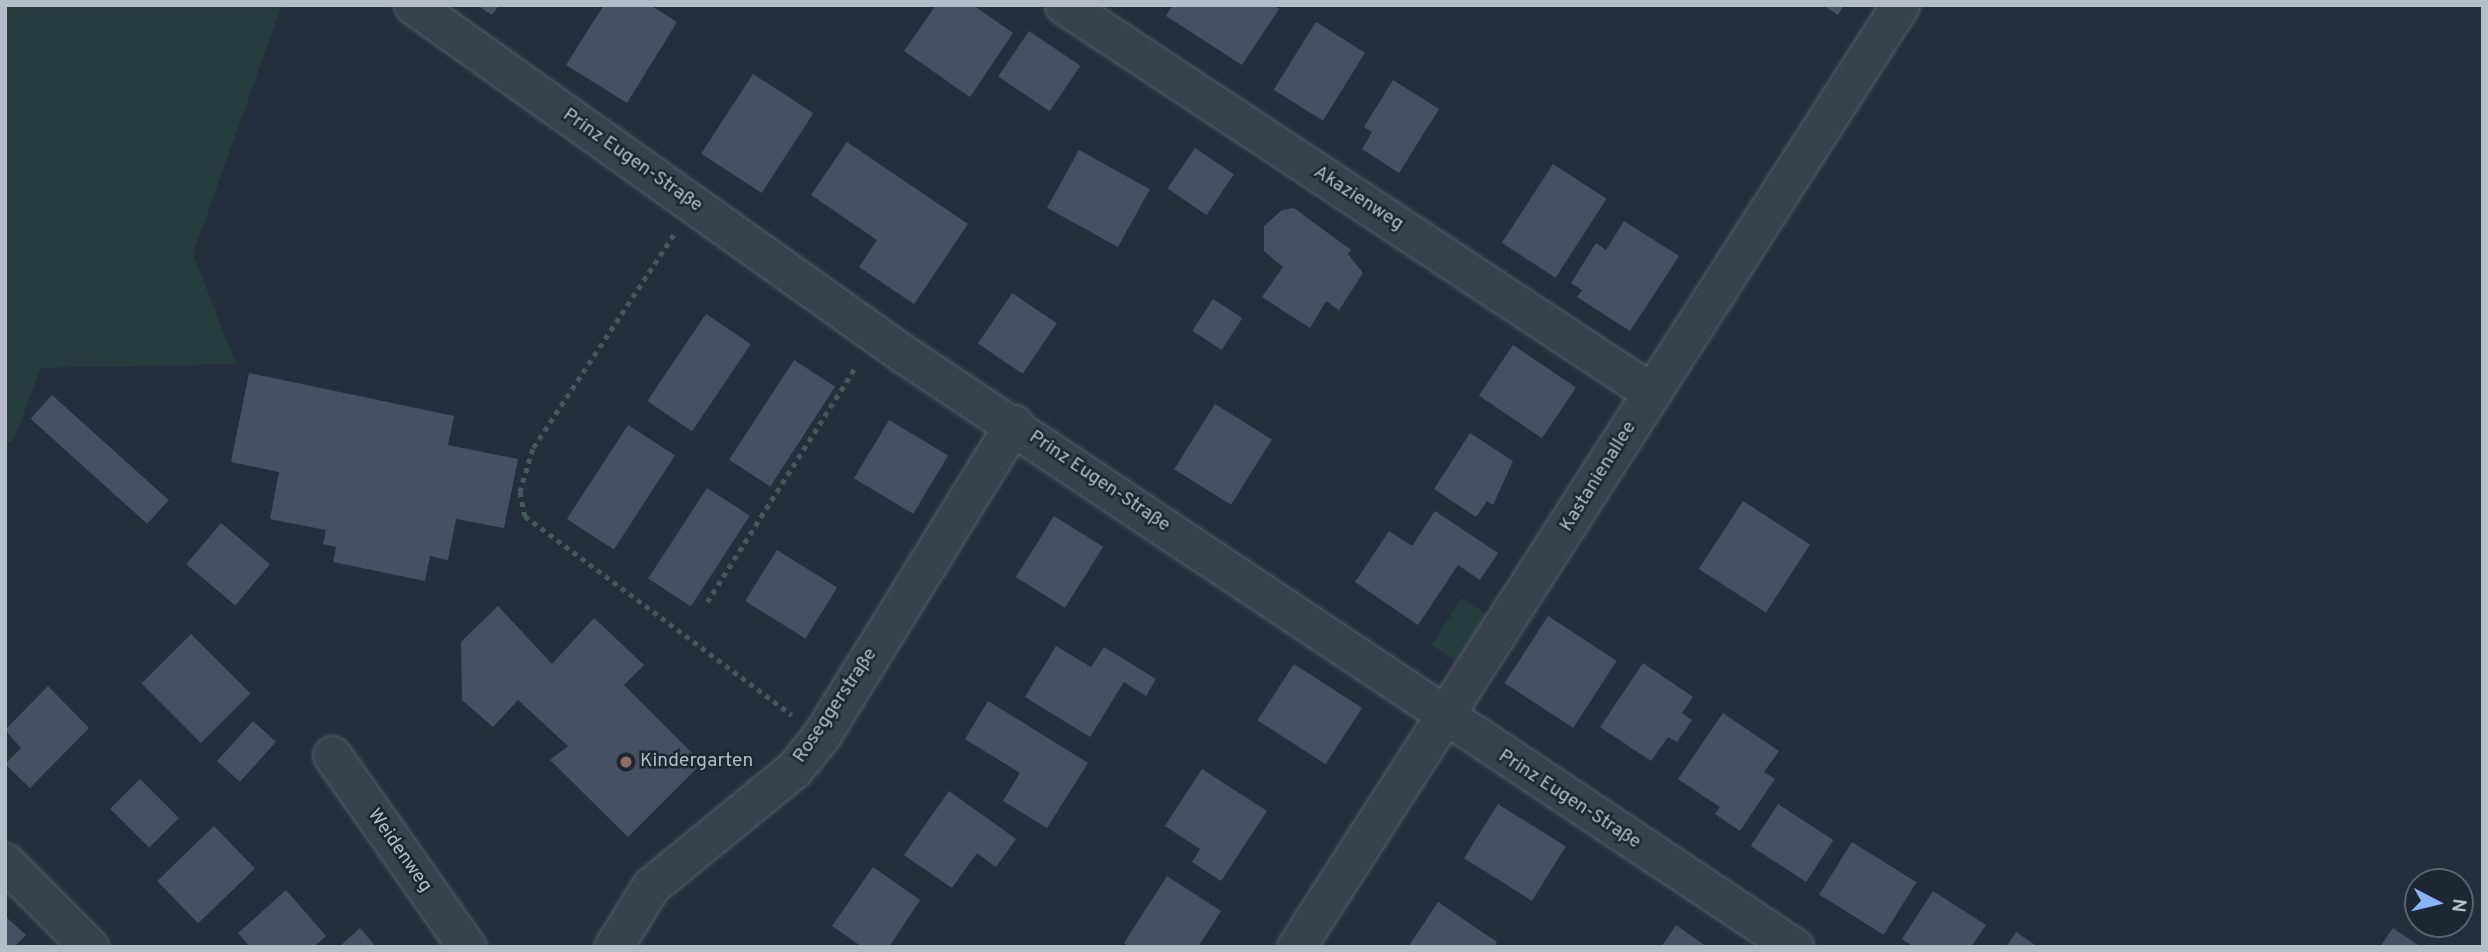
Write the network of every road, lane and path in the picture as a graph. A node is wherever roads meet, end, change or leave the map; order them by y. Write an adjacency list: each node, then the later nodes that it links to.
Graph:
1 (413, 5): 4 (street, Prinz Eugen-Straße)
2 (1064, 5): 6 (street, Akazienweg)
3 (1900, 5): 6 (street, Kastanienallee)
4 (694, 205): 5 (street, Prinz Eugen-Straße); 10 (path)
5 (876, 334): 7 (street, Prinz Eugen-Straße); 8 (path)
6 (1652, 393): 9 (street, Kastanienallee)
7 (1014, 424): 9 (street, Prinz Eugen-Straße); 10 (street, Roseggerstraße)
8 (707, 602)
9 (1446, 719): 13 (street, Prinz Eugen-Straße); 17 (street, Kastanienallee)
10 (821, 736): 16 (street, Roseggerstraße)
11 (332, 755): 15 (street, Weidenweg)
12 (5, 862): 14 (street)
13 (1791, 946)
14 (89, 947)
15 (467, 947)
16 (613, 947)
17 (1296, 947)

